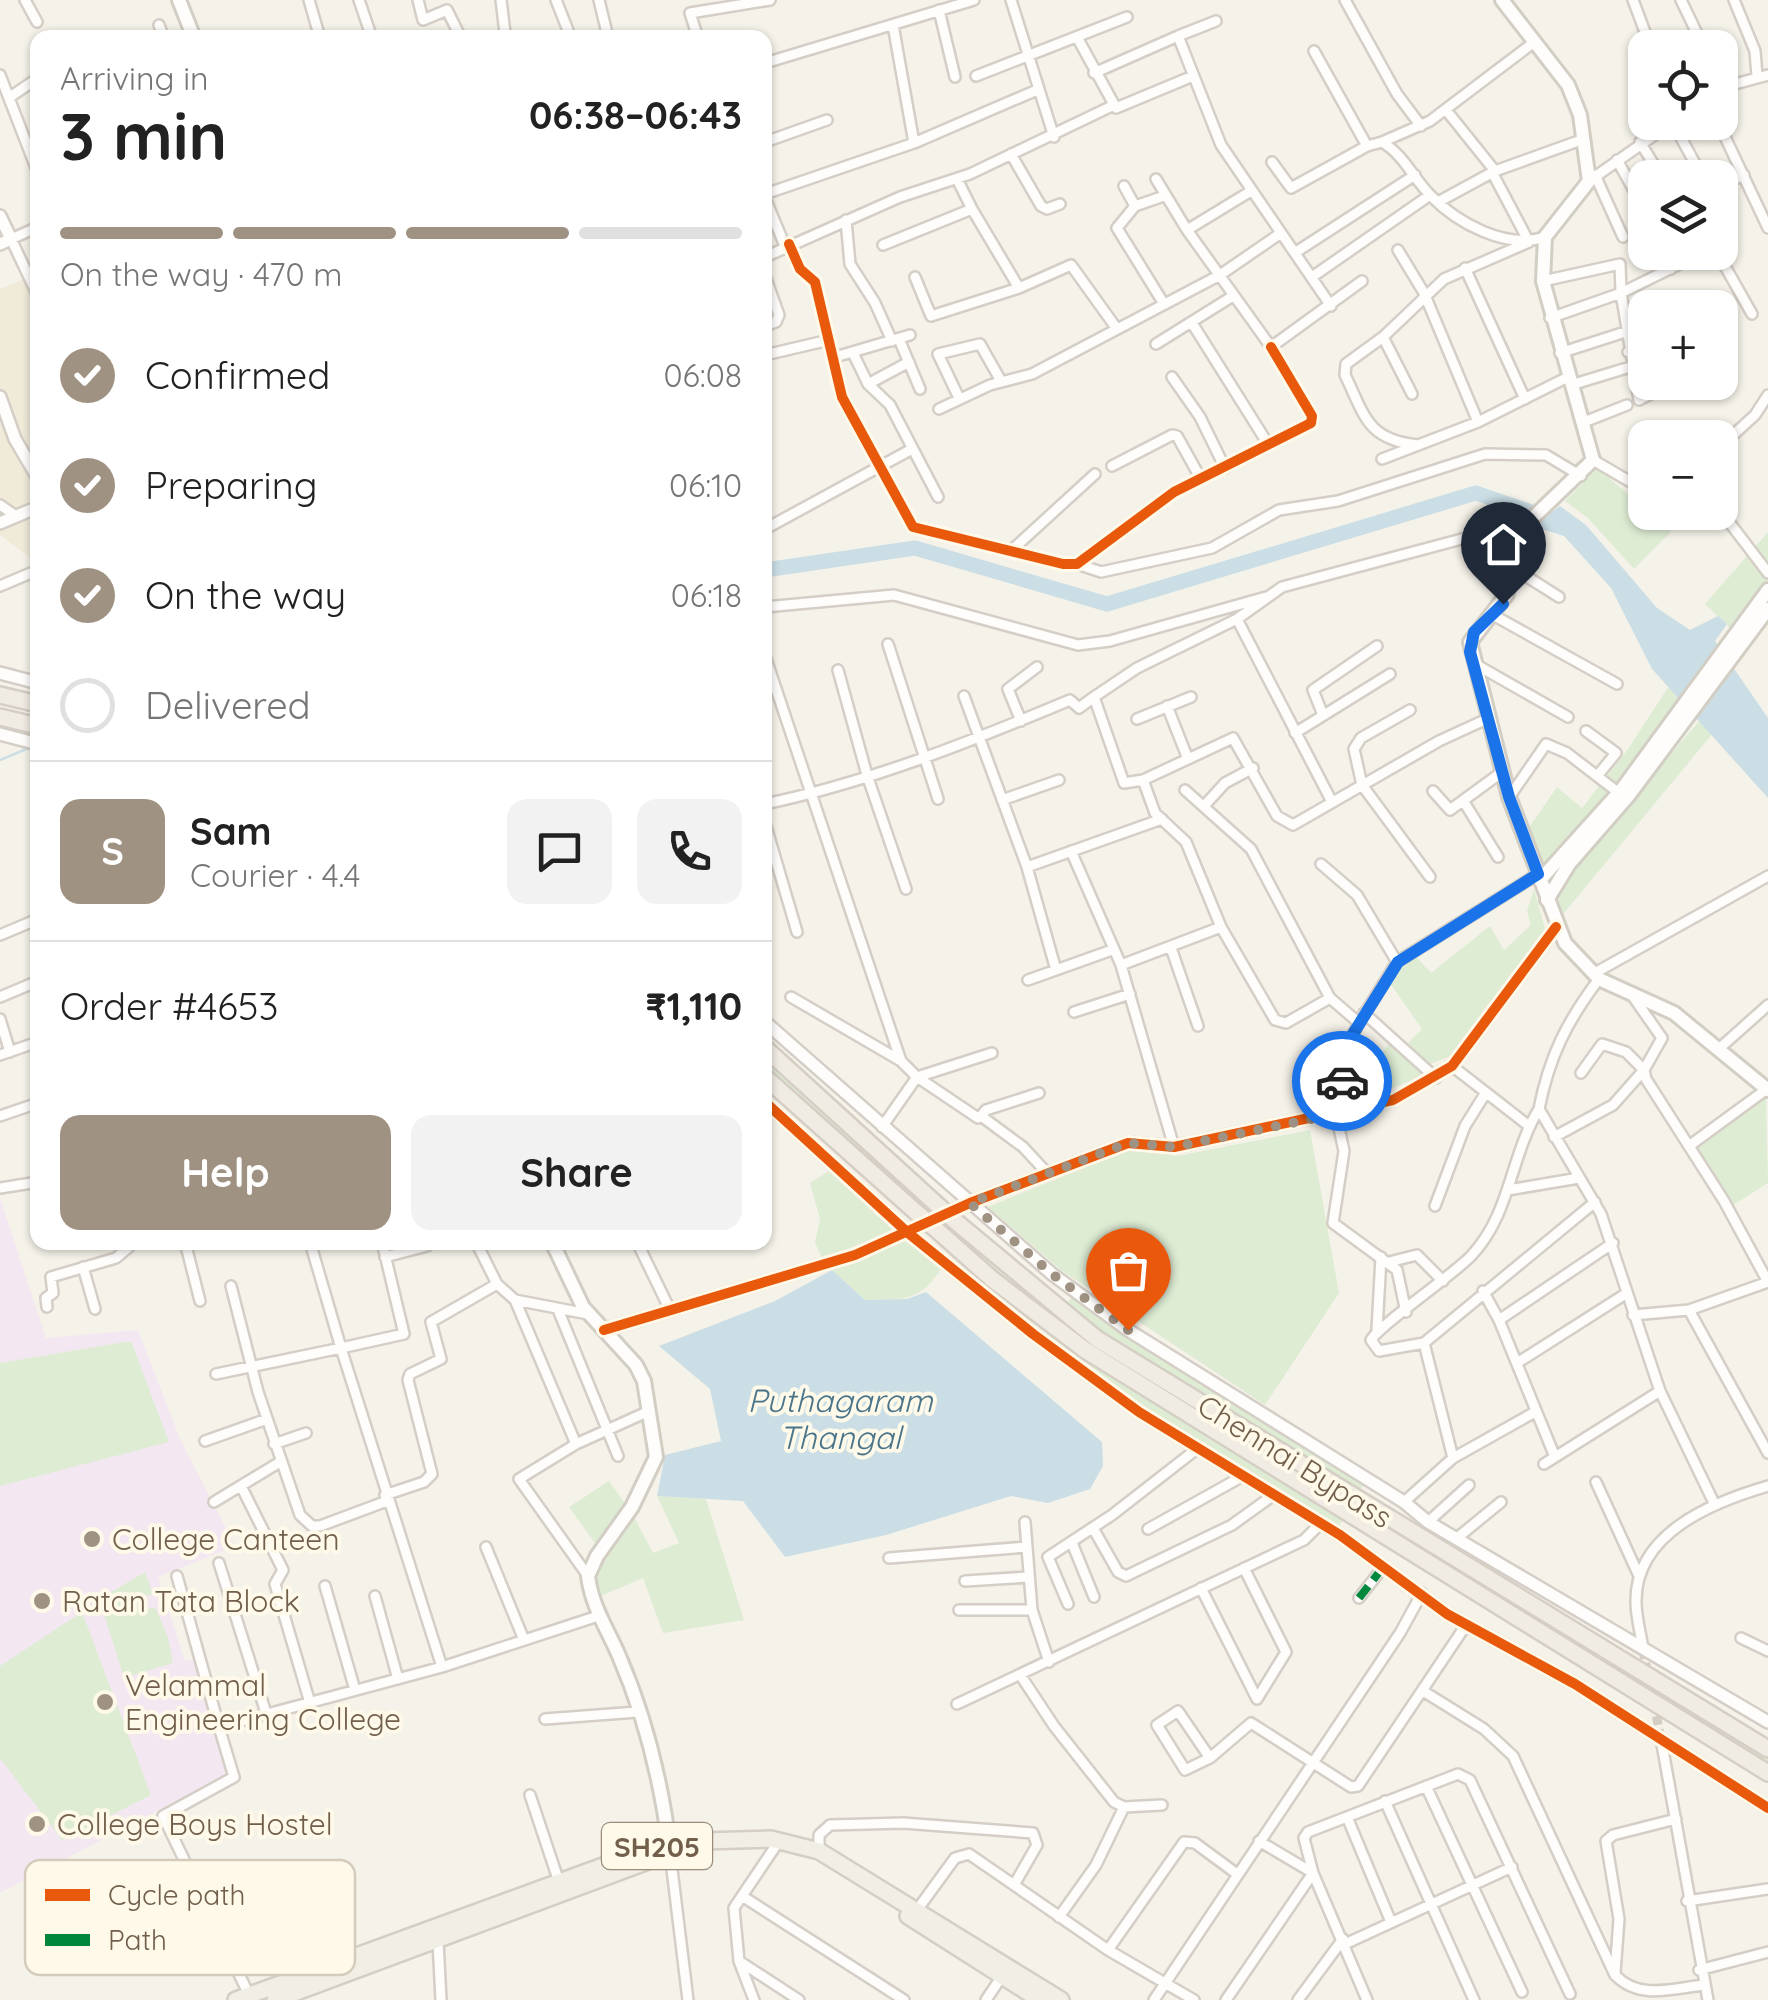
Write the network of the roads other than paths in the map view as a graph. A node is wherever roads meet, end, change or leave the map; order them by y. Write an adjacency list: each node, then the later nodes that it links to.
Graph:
1 (25, 0): 19 (street)
2 (180, 0): 24 (main road)
3 (309, 0): 25 (street)
4 (359, 0): 26 (street)
5 (418, 0): 27 (street)
6 (501, 0): 28 (street)
7 (556, 0): 29 (street)
8 (599, 0): 30 (street)
9 (770, 0): 31 (street)
10 (974, 0): 17 (street)
11 (1011, 0): 40 (street)
12 (1345, 0): 54 (street)
13 (1502, 0): 36 (main road)
14 (1633, 0): 32 (street)
15 (1681, 0): 33 (street)
16 (1737, 1): 39 (street)
17 (939, 10): 21 (street); 47 (street)
18 (1127, 17): 35 (street)
19 (38, 22)
20 (1216, 22): 34 (street)
21 (893, 24): 41 (street); 62 (street)
22 (159, 25): 23 (street)
23 (161, 30)
24 (191, 30)
25 (318, 30)
26 (369, 30)
27 (457, 30)
28 (505, 30)
29 (568, 30)
30 (606, 30)
31 (696, 30)
32 (1644, 30)
33 (1695, 30)
34 (1178, 36): 42 (street); 45 (street)
35 (1078, 39): 40 (street); 42 (street)
36 (1533, 43): 52 (street); 56 (main road)
37 (1768, 46): 39 (street)
38 (1314, 51): 63 (street)
39 (1755, 51): 46 (street)
40 (1026, 58): 44 (street); 49 (street)
41 (772, 61)
42 (1094, 73): 51 (street)
43 (0, 75): 50 (street)
44 (976, 76)
45 (1193, 76): 51 (street); 78 (street)
46 (1762, 76)
47 (955, 77)
48 (30, 84): 50 (street)
49 (1037, 90): 55 (street); 62 (street)
50 (10, 98): 64 (street)
51 (1112, 106): 55 (street)
52 (1446, 110): 54 (street); 69 (street)
53 (827, 120): 57 (street)
54 (1421, 126): 60 (street)
55 (1054, 137): 65 (street)
56 (1584, 139): 69 (street); 72 (main road)
57 (772, 140)
58 (1643, 140): 61 (street)
59 (1727, 140): 71 (street)
60 (1382, 142): 63 (street); 70 (street)
61 (1640, 142): 66 (street); 67 (street)
62 (914, 143): 79 (street)
63 (1367, 146): 68 (street)
64 (30, 152)
65 (1011, 154): 74 (street); 82 (street)
66 (1617, 160): 72 (street); 76 (street)
67 (1651, 160)
68 (1272, 162)
69 (1494, 172): 81 (street); 95 (street)
70 (1415, 175): 81 (street); 99 (street)
71 (1744, 175): 73 (street); 88 (street)
72 (1592, 178): 92 (main road); 93 (street)
73 (1738, 178)
74 (957, 179): 84 (street); 87 (street)
75 (1156, 180): 80 (street)
76 (1628, 180)
77 (1124, 186): 83 (street)
78 (1251, 191): 90 (street); 91 (street)
79 (772, 194)
80 (1164, 196): 83 (street); 90 (street)
81 (1434, 198): 95 (street); 106 (street)
82 (1060, 204)
83 (1134, 206): 115 (street)
84 (972, 210): 97 (street); 110 (street)
85 (772, 212): 96 (street)
86 (0, 216): 94 (street)
87 (846, 220): 96 (street); 124 (street)
88 (1767, 224)
89 (30, 230): 94 (street)
90 (1187, 230): 104 (street)
91 (1281, 233): 99 (street); 104 (street)
92 (1545, 237): 95 (street); 109 (main road)
93 (1623, 237)
94 (5, 241): 107 (street)
95 (1529, 242): 101 (street)
96 (787, 245): 100 (street); 125 (street)
97 (883, 245)
98 (1398, 250): 111 (street)
99 (1296, 252): 106 (street)
100 (772, 253)
101 (1464, 268): 111 (street); 144 (street)
102 (1670, 270): 112 (street)
103 (1728, 270): 117 (street)
104 (1220, 276): 114 (street); 115 (street)
105 (915, 277): 110 (street)
106 (1312, 277): 116 (street)
107 (30, 280)
108 (1362, 281): 116 (street)
109 (1543, 281): 112 (street); 118 (main road)
110 (1019, 288): 121 (street)
111 (1424, 293): 123 (street); 147 (street)
112 (1622, 293): 118 (street); 122 (street)
113 (772, 296): 119 (street)
114 (1234, 296): 120 (street); 127 (street)
115 (1164, 304): 121 (street)
116 (1332, 306): 127 (street)
117 (1752, 314)
118 (1550, 318): 128 (main road)
119 (772, 323)
120 (1192, 323): 126 (street); 152 (street)
121 (1117, 329): 136 (street)
122 (1624, 332): 128 (street); 129 (street)
123 (1382, 337): 140 (street); 153 (street)
124 (900, 338): 131 (street); 133 (street)
125 (830, 340): 130 (street); 132 (street)
126 (1156, 344)
127 (1271, 347): 152 (street)
128 (1560, 352): 137 (main road)
129 (1628, 352)
130 (772, 353)
131 (853, 353): 132 (street); 138 (street)
132 (835, 358): 158 (street)
133 (909, 362): 138 (street); 139 (street)
134 (1628, 367): 137 (street)
135 (1172, 377): 160 (street)
136 (1000, 381): 143 (street); 143 (street)
137 (1569, 381): 144 (street); 148 (main road)
138 (868, 384): 154 (street)
139 (920, 388)
140 (1412, 394)
141 (1768, 396): 149 (street)
142 (0, 397): 151 (street)
143 (958, 398): 146 (street)
144 (1525, 399): 147 (street)
145 (1627, 405): 148 (street)
146 (938, 409)
147 (1478, 422): 153 (street)
148 (1584, 422): 156 (main road)
149 (1738, 428)
150 (0, 432): 151 (street)
151 (15, 438): 157 (street)
152 (1268, 444): 160 (street)
153 (1418, 445): 155 (street)
154 (912, 449): 158 (street); 165 (street)
155 (1382, 460)
156 (1593, 460): 162 (main road); 164 (street)
157 (30, 464)
158 (882, 466): 170 (street); 173 (street)
159 (1112, 466): 163 (street)
160 (1225, 468): 163 (street)
161 (1095, 474): 173 (street)
162 (1581, 476): 171 (main road); 174 (street)
163 (1201, 479): 174 (street)
164 (1628, 481)
165 (938, 497)
166 (0, 505): 168 (street)
167 (30, 510): 168 (street)
168 (16, 516): 169 (street)
169 (0, 523)
170 (772, 525)
171 (1522, 528): 175 (main road); 180 (street)
172 (1735, 530): 177 (street)
173 (1013, 549): 174 (street)
174 (1077, 564)
175 (1510, 566): 181 (street); 184 (main road)
176 (30, 573): 178 (street)
177 (1768, 573)
178 (0, 586)
179 (1768, 590): 186 (main road)
180 (1266, 597): 182 (street); 185 (street)
181 (1559, 597)
182 (772, 606)
183 (1768, 609): 186 (main road)
184 (1492, 616): 189 (main road); 196 (street)
185 (1237, 619): 199 (street); 213 (street)
186 (1737, 640): 204 (main road)
187 (888, 644): 217 (street)
188 (1377, 646): 205 (street)
189 (1472, 663): 207 (main road); 208 (street)
190 (1037, 667): 210 (street)
191 (838, 670): 222 (street)
192 (0, 673): 195 (street)
193 (1390, 674): 205 (street)
194 (772, 676): 229 (street)
195 (30, 680)
196 (1617, 684)
197 (0, 696): 201 (highway)
198 (964, 696): 215 (street)
199 (1094, 697): 210 (street); 224 (street)
200 (1191, 697): 202 (street)
201 (30, 702)
202 (1167, 706): 209 (street); 218 (street)
203 (1410, 710): 225 (street)
204 (1686, 713): 228 (main road); 247 (main road)
205 (1323, 715): 213 (street)
206 (0, 718): 211 (highway)
207 (1489, 718): 220 (main road); 225 (street)
208 (1568, 718)
209 (1137, 719)
210 (1021, 721): 215 (street)
211 (30, 724)
212 (1586, 731): 221 (street)
213 (1296, 733): 233 (street)
214 (0, 734): 216 (street)
215 (979, 738): 217 (street); 232 (street)
216 (30, 742)
217 (925, 757): 222 (street); 231 (street)
218 (1188, 759): 219 (street); 224 (street)
219 (1253, 768): 233 (street); 236 (street)
220 (1502, 772): 230 (main road); 234 (street)
221 (1598, 775): 228 (street); 230 (street)
222 (866, 776): 229 (street); 246 (street)
223 (1058, 780): 232 (street)
224 (1142, 780): 237 (street)
225 (1362, 785): 233 (street); 243 (street)
226 (1185, 790): 236 (street)
227 (1433, 790): 234 (street)
228 (1619, 792): 245 (main road)
229 (813, 794): 235 (street); 278 (street)
230 (1509, 797): 245 (main road)
231 (938, 799)
232 (1002, 800): 242 (street)
233 (1332, 802)
234 (1464, 802): 240 (street)
235 (772, 803)
236 (1204, 806): 264 (street)
237 (1162, 820): 239 (street); 250 (street)
238 (772, 848): 251 (street)
239 (1071, 851): 242 (street); 254 (street)
240 (1498, 858)
241 (1321, 864): 255 (street)
242 (1027, 867): 257 (street)
243 (1430, 876)
244 (1768, 876): 258 (street)
245 (1539, 877): 247 (main road); 255 (street)
246 (906, 889)
247 (1547, 900): 249 (main road)
248 (30, 922): 252 (street)
249 (1556, 926): 258 (main road); 279 (street)
250 (1221, 927): 253 (street); 264 (street)
251 (797, 932)
252 (0, 935)
253 (1170, 948): 256 (street); 271 (street)
254 (1112, 950): 256 (street); 257 (street)
255 (1398, 962): 268 (street)
256 (1121, 966): 261 (street)
257 (1056, 970): 259 (street)
258 (1596, 976): 265 (main road); 290 (street)
259 (1028, 980)
260 (30, 984): 262 (street)
261 (1130, 994): 267 (street); 298 (street)
262 (0, 997)
263 (791, 998): 278 (street)
264 (1330, 998): 270 (street)
265 (1634, 998): 274 (main road); 280 (street)
266 (1768, 1005): 274 (street)
267 (1074, 1012)
268 (1364, 1013): 270 (street); 283 (street)
269 (0, 1019): 276 (street)
270 (1359, 1023): 291 (street)
271 (1198, 1026)
272 (772, 1028): 294 (street)
273 (30, 1045): 276 (street)
274 (1721, 1048): 285 (main road)
275 (992, 1053): 282 (street)
276 (5, 1054)
277 (772, 1054): 418 (highway, Chennai Bypass, bridge)
278 (901, 1061): 282 (street)
279 (1452, 1066): 283 (street); 287 (street)
280 (1644, 1070): 281 (street); 296 (street); 297 (street)
281 (1580, 1073)
282 (917, 1076): 293 (street); 294 (street)
283 (1436, 1078): 291 (street)
284 (772, 1083): 421 (highway, Chennai Bypass, bridge)
285 (1767, 1090): 297 (street)
286 (1039, 1093): 299 (street)
287 (1485, 1094): 295 (street); 306 (street)
288 (30, 1106): 292 (street)
289 (772, 1108): 307 (street)
290 (1539, 1109): 295 (street); 296 (street)
291 (1339, 1113): 298 (street); 318 (street)
292 (0, 1116)
293 (978, 1118)
294 (882, 1126): 305 (street)
295 (1528, 1126): 303 (street)
296 (1554, 1137): 300 (street)
297 (1689, 1146): 321 (street)
298 (1174, 1147): 299 (street)
299 (1048, 1174): 305 (street)
300 (1579, 1178): 303 (street); 304 (street)
301 (30, 1183): 302 (street)
302 (0, 1188)
303 (1508, 1190): 320 (street)
304 (1595, 1202): 308 (street); 324 (street)
305 (970, 1203): 307 (street); 368 (street)
306 (1435, 1206)
307 (907, 1232): 330 (street); 353 (street)
308 (1613, 1243): 325 (street); 336 (street)
309 (126, 1250): 319 (street)
310 (187, 1250): 327 (street)
311 (312, 1250): 340 (street)
312 (384, 1250): 317 (street)
313 (412, 1250): 317 (street)
314 (480, 1250): 322 (street)
315 (556, 1250): 334 (main road)
316 (642, 1250): 330 (street)
317 (385, 1257): 340 (street)
318 (1385, 1259): 320 (street); 333 (street); 338 (street)
319 (84, 1267): 328 (street); 329 (street)
320 (1442, 1281): 333 (street)
321 (1768, 1282): 331 (street)
322 (497, 1284): 326 (street); 366 (street)
323 (231, 1286): 342 (street)
324 (1483, 1291): 336 (street); 339 (street)
325 (1627, 1293): 335 (street); 341 (street)
326 (515, 1300): 332 (street); 352 (street)
327 (200, 1301)
328 (48, 1306)
329 (95, 1309)
330 (670, 1310): 337 (street)
331 (1689, 1310): 335 (street); 354 (street)
332 (559, 1312): 334 (street); 348 (street)
333 (1406, 1312): 338 (street)
334 (588, 1314): 337 (main road)
335 (1633, 1315): 344 (street)
336 (1499, 1320): 341 (street)
337 (604, 1330): 345 (main road)
338 (1377, 1330): 339 (street)
339 (1424, 1343): 357 (street)
340 (341, 1348): 342 (street); 366 (street)
341 (1517, 1362): 346 (street)
342 (251, 1366): 343 (street); 347 (street)
343 (216, 1374)
344 (1660, 1391): 356 (street); 370 (street)
345 (646, 1412): 348 (street); 385 (main road)
346 (1535, 1412): 356 (street); 357 (street)
347 (267, 1419): 350 (street); 351 (street)
348 (608, 1430): 352 (street); 355 (street)
349 (306, 1433): 351 (street)
350 (206, 1441)
351 (274, 1444): 358 (street)
352 (576, 1444): 385 (street)
353 (1198, 1448): 360 (street); 374 (street)
354 (1768, 1454)
355 (618, 1456)
356 (1555, 1457): 359 (street)
357 (1453, 1458): 368 (street)
358 (280, 1462): 363 (street); 366 (street)
359 (1544, 1464)
360 (1244, 1476): 365 (street); 375 (street)
361 (1596, 1482): 386 (street)
362 (1469, 1485): 372 (street)
363 (242, 1486): 367 (street); 410 (street)
364 (1768, 1486): 370 (street)
365 (1274, 1494): 373 (street); 374 (street)
366 (386, 1498): 405 (street)
367 (214, 1502)
368 (1404, 1502): 372 (street)
369 (1500, 1502): 376 (street)
370 (1714, 1502): 386 (street)
371 (1025, 1522): 379 (street)
372 (1428, 1522): 376 (street)
373 (1320, 1524): 382 (street); 383 (street)
374 (1093, 1528): 377 (street)
375 (1148, 1529)
376 (1457, 1538): 402 (street)
377 (1072, 1543): 393 (street); 395 (street)
378 (486, 1547): 401 (street)
379 (1026, 1547): 380 (street); 387 (street)
380 (889, 1558)
381 (219, 1564): 413 (street)
382 (1384, 1566): 391 (street); 394 (street)
383 (1244, 1568): 390 (street); 390 (street)
384 (177, 1576): 416 (street)
385 (588, 1576): 398 (main road)
386 (1639, 1576): 402 (street)
387 (1028, 1577): 388 (street); 397 (street)
388 (965, 1581)
389 (325, 1586): 408 (street)
390 (1201, 1588): 404 (street)
391 (1423, 1592): 399 (street); 420 (street)
392 (375, 1596): 407 (street)
393 (1094, 1597)
394 (1360, 1598)
395 (1068, 1604)
396 (959, 1610): 397 (street)
397 (1032, 1610): 404 (street)
398 (598, 1616): 401 (street); 412 (main road)
399 (1466, 1625): 409 (street); 417 (street)
400 (1740, 1638): 403 (street)
401 (524, 1640): 405 (street)
402 (1643, 1650): 415 (street)
403 (1768, 1651)
404 (1049, 1662): 406 (street)
405 (442, 1667): 407 (street)
406 (1020, 1676): 411 (street); 426 (street)
407 (398, 1679): 408 (street)
408 (355, 1690): 410 (street)
409 (1423, 1691): 420 (street); 460 (street)
410 (310, 1703): 413 (street)
411 (957, 1704)
412 (637, 1712): 414 (street); 432 (main road)
413 (266, 1714): 416 (street)
414 (545, 1719)
415 (1768, 1722)
416 (219, 1726): 434 (street)
417 (1661, 1739): 427 (street); 429 (street)
418 (1768, 1749)
419 (1210, 1758): 419 (street); 420 (street)
420 (1313, 1761): 430 (street)
421 (1768, 1772)
422 (1426, 1786): 424 (street); 435 (street); 440 (street)
423 (530, 1795): 438 (street)
424 (1386, 1802): 428 (street); 444 (street)
425 (1162, 1805): 426 (street)
426 (1124, 1807): 446 (street)
427 (1768, 1808)
428 (1347, 1817): 436 (street); 447 (street)
429 (1676, 1819): 443 (street); 460 (street)
430 (1259, 1840): 436 (street); 437 (street)
431 (773, 1843): 432 (main road, SH205); 433 (main road, SH205); 442 (street); 456 (main road)
432 (669, 1848): 438 (main road, SH205); 448 (main road); 469 (street)
433 (819, 1851): 439 (street); 445 (main road, SH205)
434 (183, 1860)
435 (1512, 1867): 440 (street); 464 (street)
436 (1313, 1873): 449 (street); 478 (street)
437 (1237, 1874): 450 (street); 461 (street)
438 (559, 1882): 452 (main road, SH205)
439 (1014, 1884): 445 (street); 446 (street)
440 (1472, 1887): 444 (street); 463 (street)
441 (1768, 1889): 443 (street)
442 (742, 1896): 453 (street); 472 (street)
443 (1687, 1901): 454 (street)
444 (1431, 1904): 447 (street); 480 (street)
445 (917, 1910): 456 (main road, SH205)
446 (1059, 1917): 450 (street)
447 (1391, 1922): 449 (street)
448 (438, 1940): 455 (main road); 468 (street)
449 (1344, 1941): 465 (street); 479 (street)
450 (1108, 1950): 461 (street)
451 (1768, 1952): 454 (street)
452 (355, 1957)
453 (739, 1962): 470 (street); 471 (street)
454 (1699, 1970): 462 (street)
455 (355, 1971)
456 (1005, 1971): 473 (street); 474 (main road); 475 (main road, SH205)
457 (235, 1975): 466 (street)
458 (307, 1975): 466 (main road, SH205)
459 (344, 1975): 467 (main road)
460 (1615, 1975): 462 (street)
461 (1164, 1985): 476 (street); 477 (street)
462 (1702, 1985): 481 (street)
463 (1522, 1992)
464 (1570, 1994)
465 (1362, 1997)
466 (245, 1998)
467 (276, 2000)
468 (441, 2000)
469 (686, 2000)
470 (754, 2000)
471 (799, 2000)
472 (904, 2000)
473 (986, 2000)
474 (1040, 2000)
475 (1061, 2000)
476 (1154, 2000)
477 (1194, 2000)
478 (1226, 2000)
479 (1298, 2000)
480 (1474, 2000)
481 (1708, 2000)

